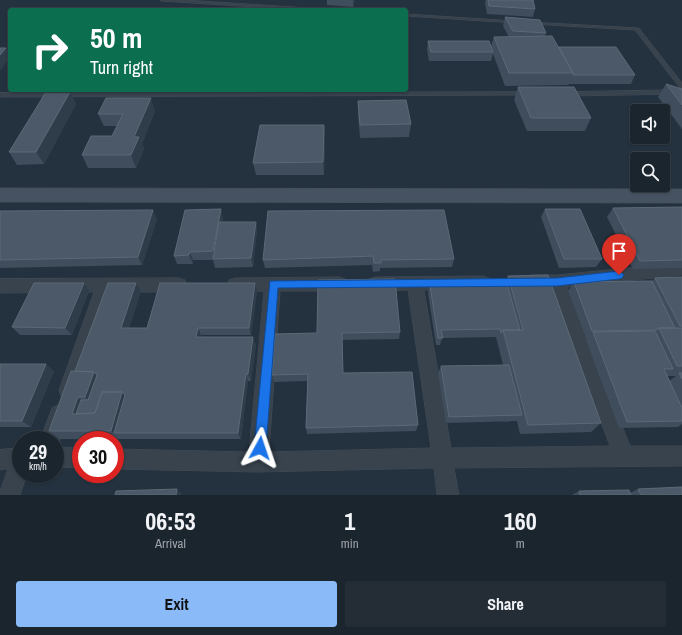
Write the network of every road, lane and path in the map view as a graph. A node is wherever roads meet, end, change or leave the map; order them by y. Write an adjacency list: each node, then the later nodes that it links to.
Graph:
1 (162, 0): 2 (lane)
2 (292, 8)
3 (408, 15): 4 (lane)
4 (517, 22)
5 (525, 22): 6 (lane)
6 (682, 87)
7 (682, 92): 9 (lane)
8 (535, 94): 10 (lane)
9 (558, 94)
10 (0, 95)
11 (0, 195): 12 (street)
12 (682, 196)
13 (682, 269): 14 (street)
14 (557, 282): 15 (street); 22 (street)
15 (415, 283): 16 (street); 24 (street)
16 (273, 284): 19 (street); 28 (street)
17 (105, 285): 18 (street); 20 (street); 21 (street)
18 (197, 285)
19 (220, 285)
20 (0, 286)
21 (53, 431)
22 (624, 456): 23 (street); 24 (street)
23 (682, 456)
24 (443, 458): 28 (street); 31 (street)
25 (12, 459): 27 (street)
26 (124, 459): 28 (street)
27 (0, 460)
28 (258, 462)
29 (13, 483): 30 (street)
30 (9, 495)
31 (448, 495)

